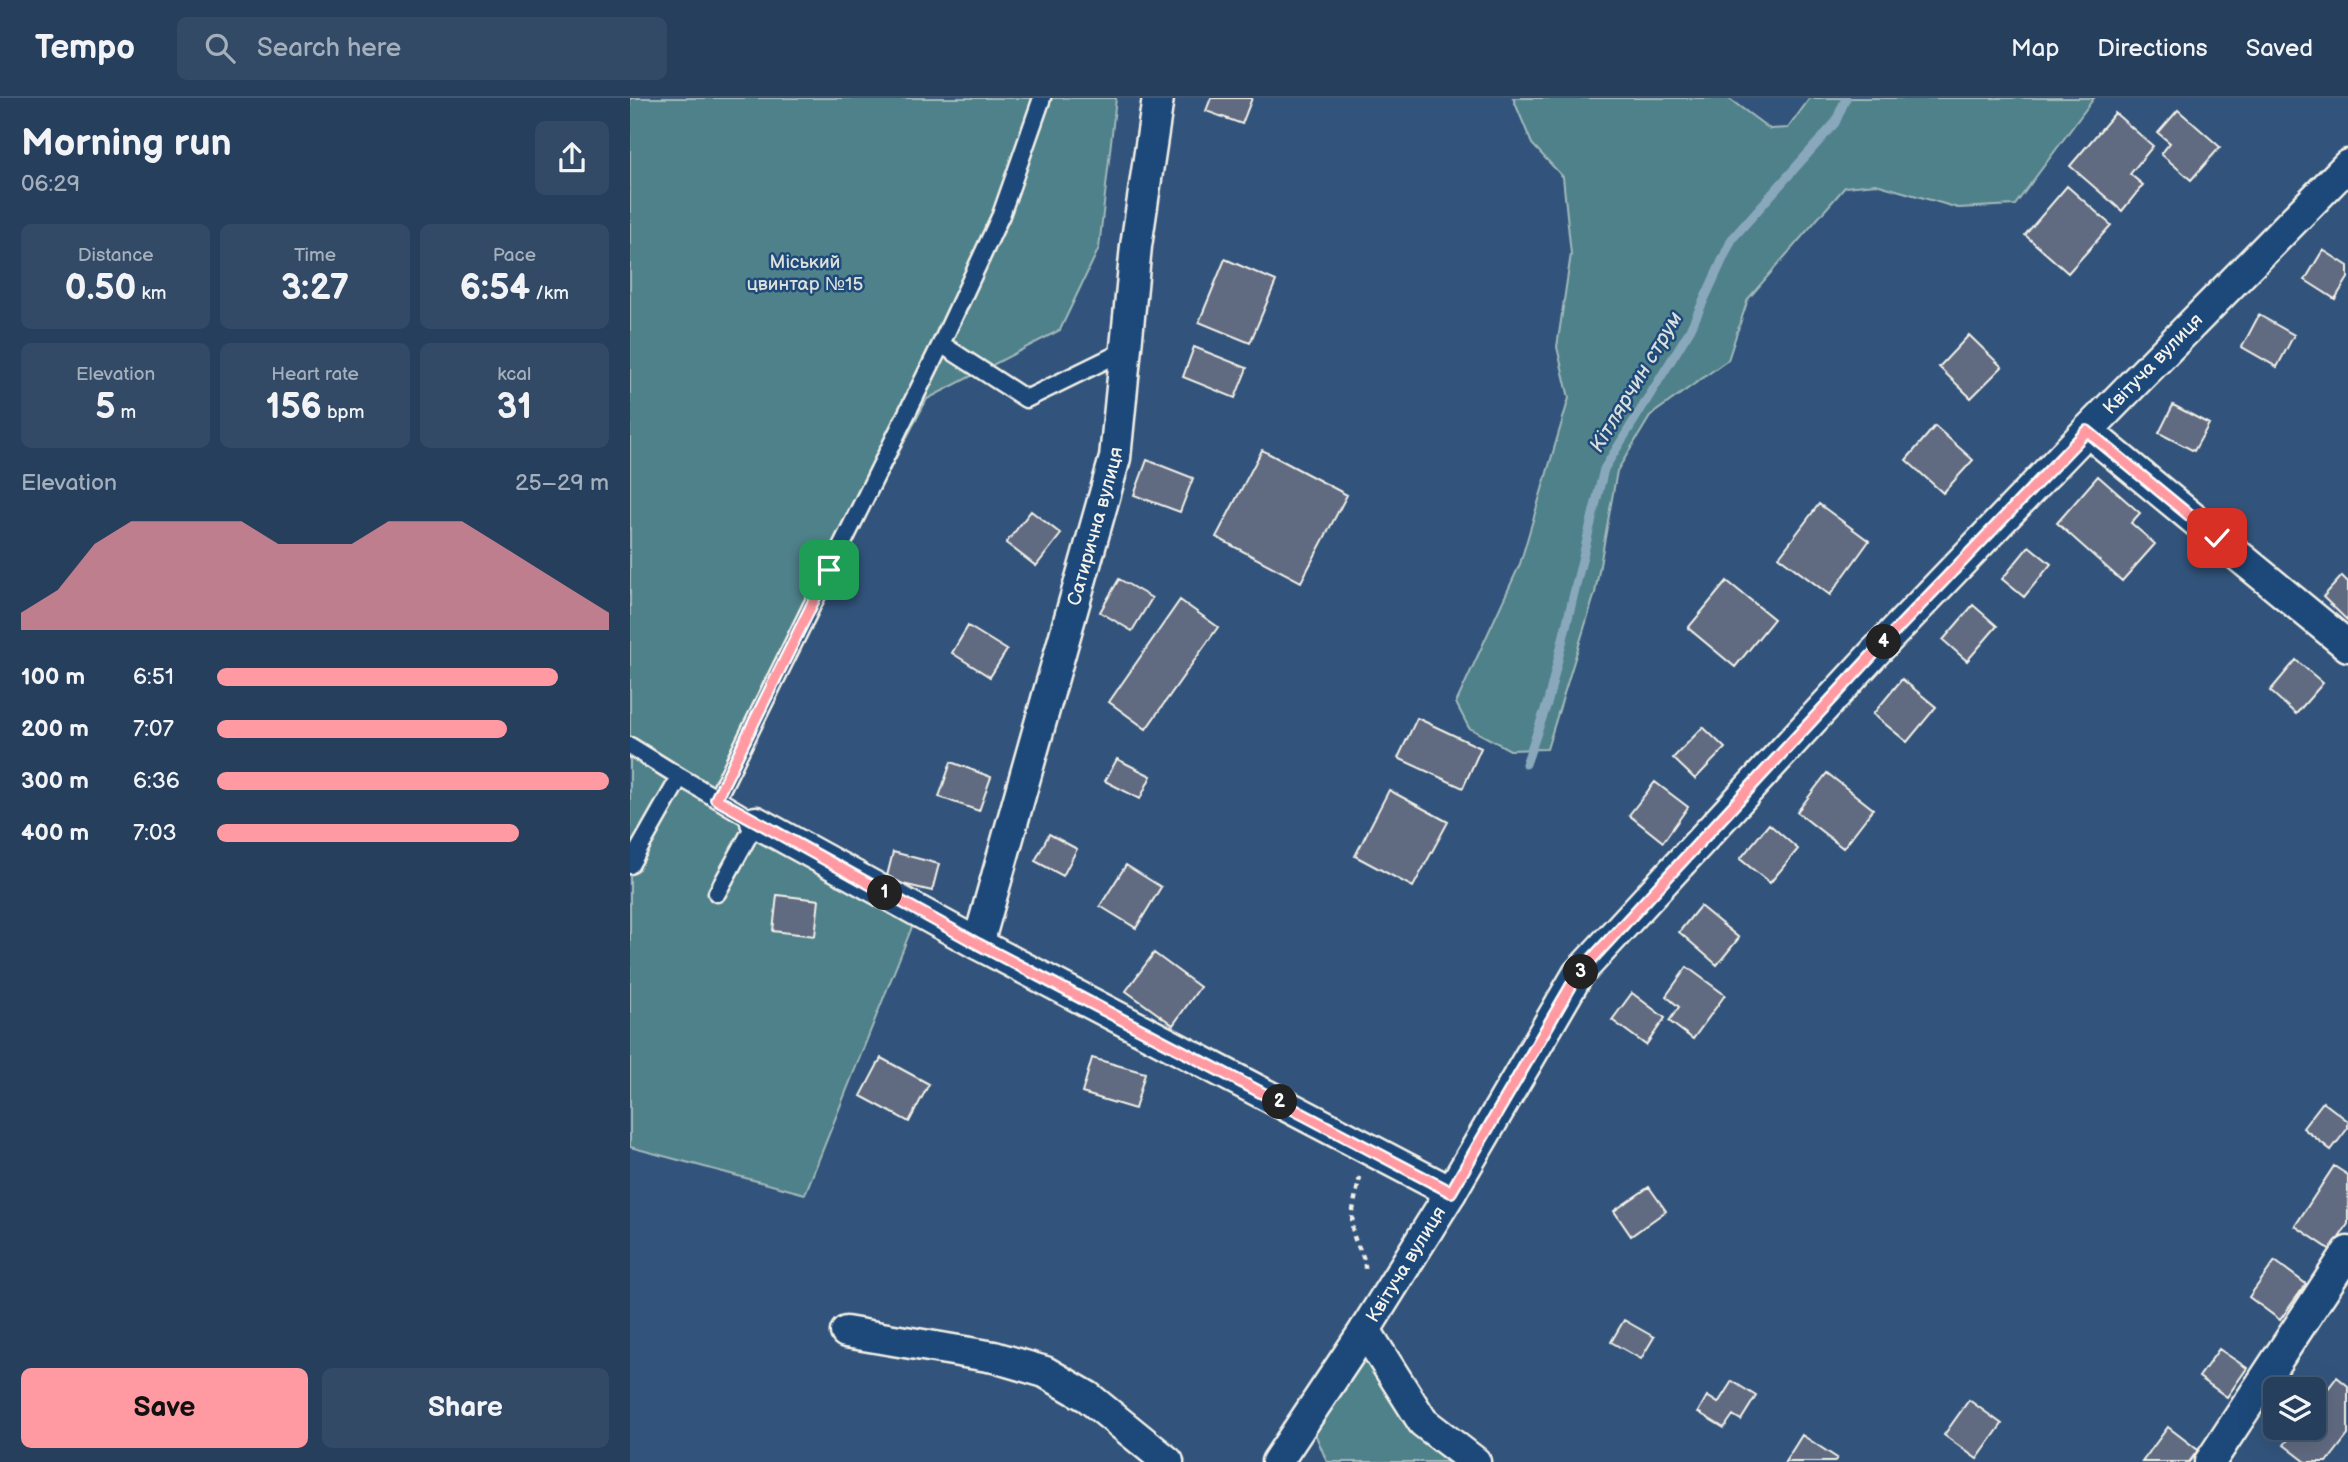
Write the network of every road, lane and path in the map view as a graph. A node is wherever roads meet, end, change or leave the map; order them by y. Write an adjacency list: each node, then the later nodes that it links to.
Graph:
1 (1042, 98): 4 (lane)
2 (1158, 98): 5 (street, Сатирична вулиця)
3 (2348, 165): 6 (street, Квітуча вулиця)
4 (941, 344): 5 (lane); 10 (lane)
5 (1126, 349): 14 (street, Сатирична вулиця)
6 (2087, 431): 7 (street); 16 (street, Квітуча вулиця)
7 (2348, 646)
8 (630, 746): 9 (lane)
9 (680, 777): 10 (lane); 12 (lane)
10 (716, 799): 11 (lane)
11 (756, 822): 13 (lane); 14 (street)
12 (630, 865)
13 (717, 893)
14 (978, 944): 15 (street)
15 (1354, 1140): 16 (street); 18 (path)
16 (1451, 1192): 19 (street, Квітуча вулиця)
17 (2348, 1252): 24 (street)
18 (1365, 1275)
19 (1366, 1331): 22 (street, Квітуча вулиця); 23 (street)
20 (846, 1332): 21 (street)
21 (1168, 1462)
22 (1277, 1462)
23 (1475, 1462)
24 (2210, 1462)

